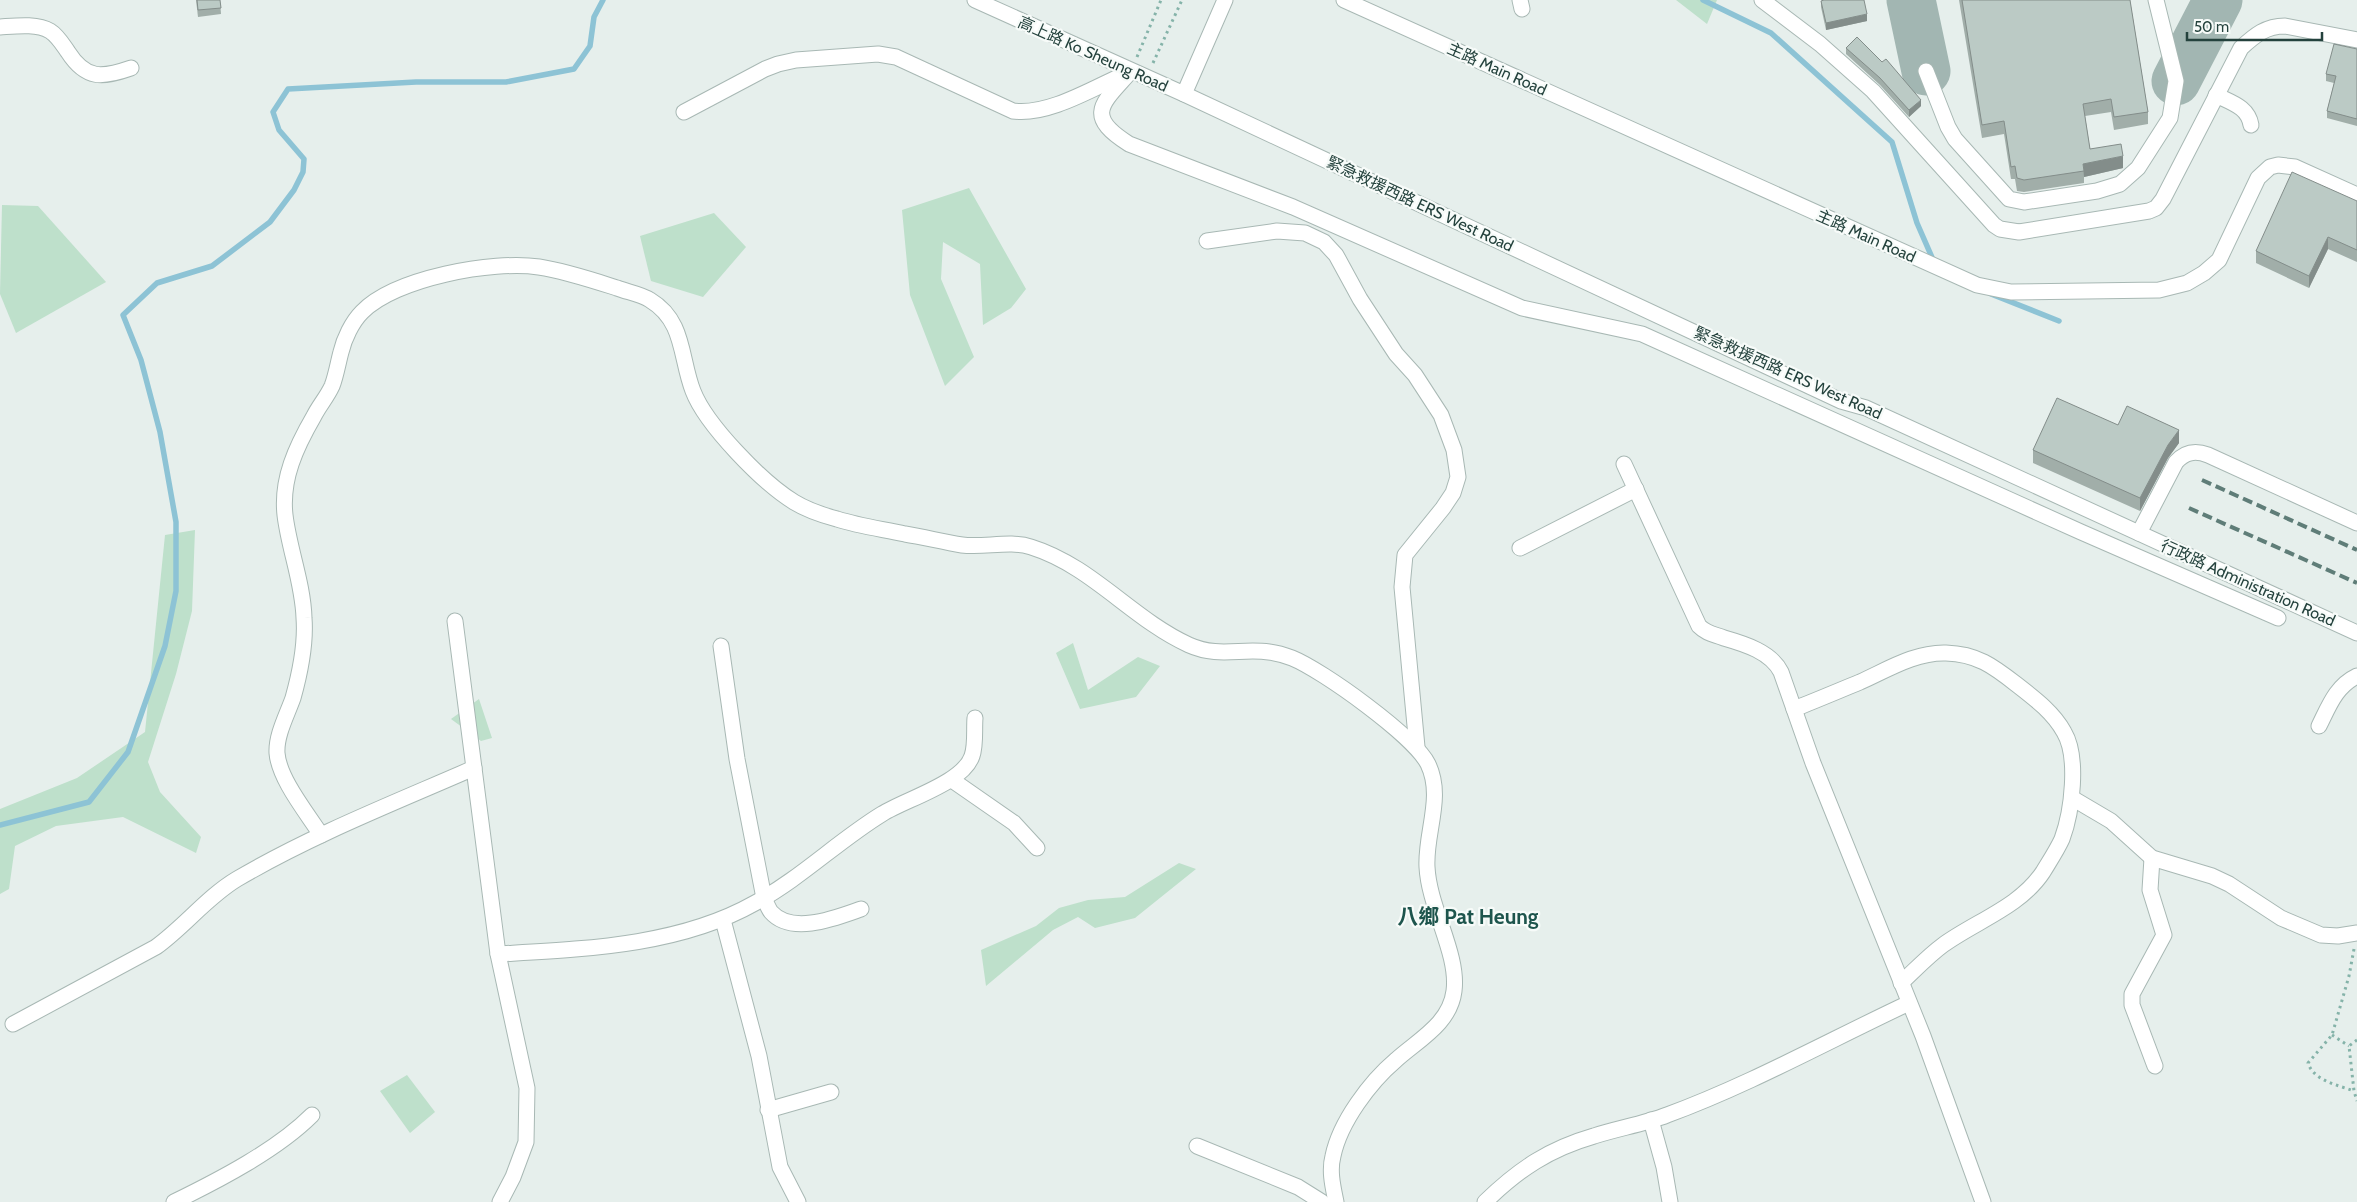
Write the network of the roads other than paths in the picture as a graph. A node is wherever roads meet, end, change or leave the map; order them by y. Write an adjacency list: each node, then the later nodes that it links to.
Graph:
1 (975, 0): 10 (street, 高上路 Ko Sheung Road)
2 (1225, 0): 11 (street)
3 (1344, 0): 15 (street, 主路 Main Road)
4 (1762, 0): 12 (street)
5 (2156, 0): 9 (street)
6 (0, 26): 8 (street)
7 (2357, 40): 12 (street)
8 (131, 68)
9 (1926, 71)
10 (1131, 72): 11 (street, 高上路 Ko Sheung Road); 13 (street); 22 (street)
11 (1184, 94): 20 (street, 緊急救援西路 ERS West Road)
12 (2216, 95): 14 (street)
13 (684, 112)
14 (2251, 125)
15 (2357, 195)
16 (1207, 241): 30 (street)
17 (1624, 464): 18 (street)
18 (1636, 489): 21 (street); 27 (street)
19 (2357, 523): 20 (street)
20 (2139, 533): 24 (street, 行政路 Administration Road)
21 (1520, 548)
22 (2278, 618)
23 (455, 621): 31 (street)
24 (2357, 633)
25 (721, 646): 37 (street)
26 (2357, 676): 29 (street)
27 (1794, 708): 33 (street); 42 (street)
28 (975, 718): 32 (street)
29 (2319, 726)
30 (1417, 747): 34 (street); 55 (street)
31 (474, 768): 34 (street); 41 (street)
32 (952, 780): 35 (street); 37 (street)
33 (2072, 798): 36 (street); 42 (street)
34 (321, 834): 44 (street)
35 (1037, 848)
36 (2152, 858): 40 (street); 45 (street)
37 (764, 898): 38 (street); 39 (street)
38 (861, 909)
39 (723, 920): 41 (street); 47 (street)
40 (2356, 939)
41 (498, 954): 52 (street)
42 (1901, 983): 43 (street)
43 (1909, 1003): 49 (street); 58 (street)
44 (13, 1024)
45 (2155, 1066)
46 (831, 1092): 47 (street)
47 (768, 1110): 53 (street)
48 (312, 1115): 51 (street)
49 (1651, 1120): 56 (street); 57 (street)
50 (1197, 1146): 54 (street)
51 (174, 1202)
52 (500, 1202)
53 (798, 1202)
54 (1322, 1202)
55 (1336, 1202)
56 (1485, 1202)
57 (1670, 1202)
58 (1983, 1202)

